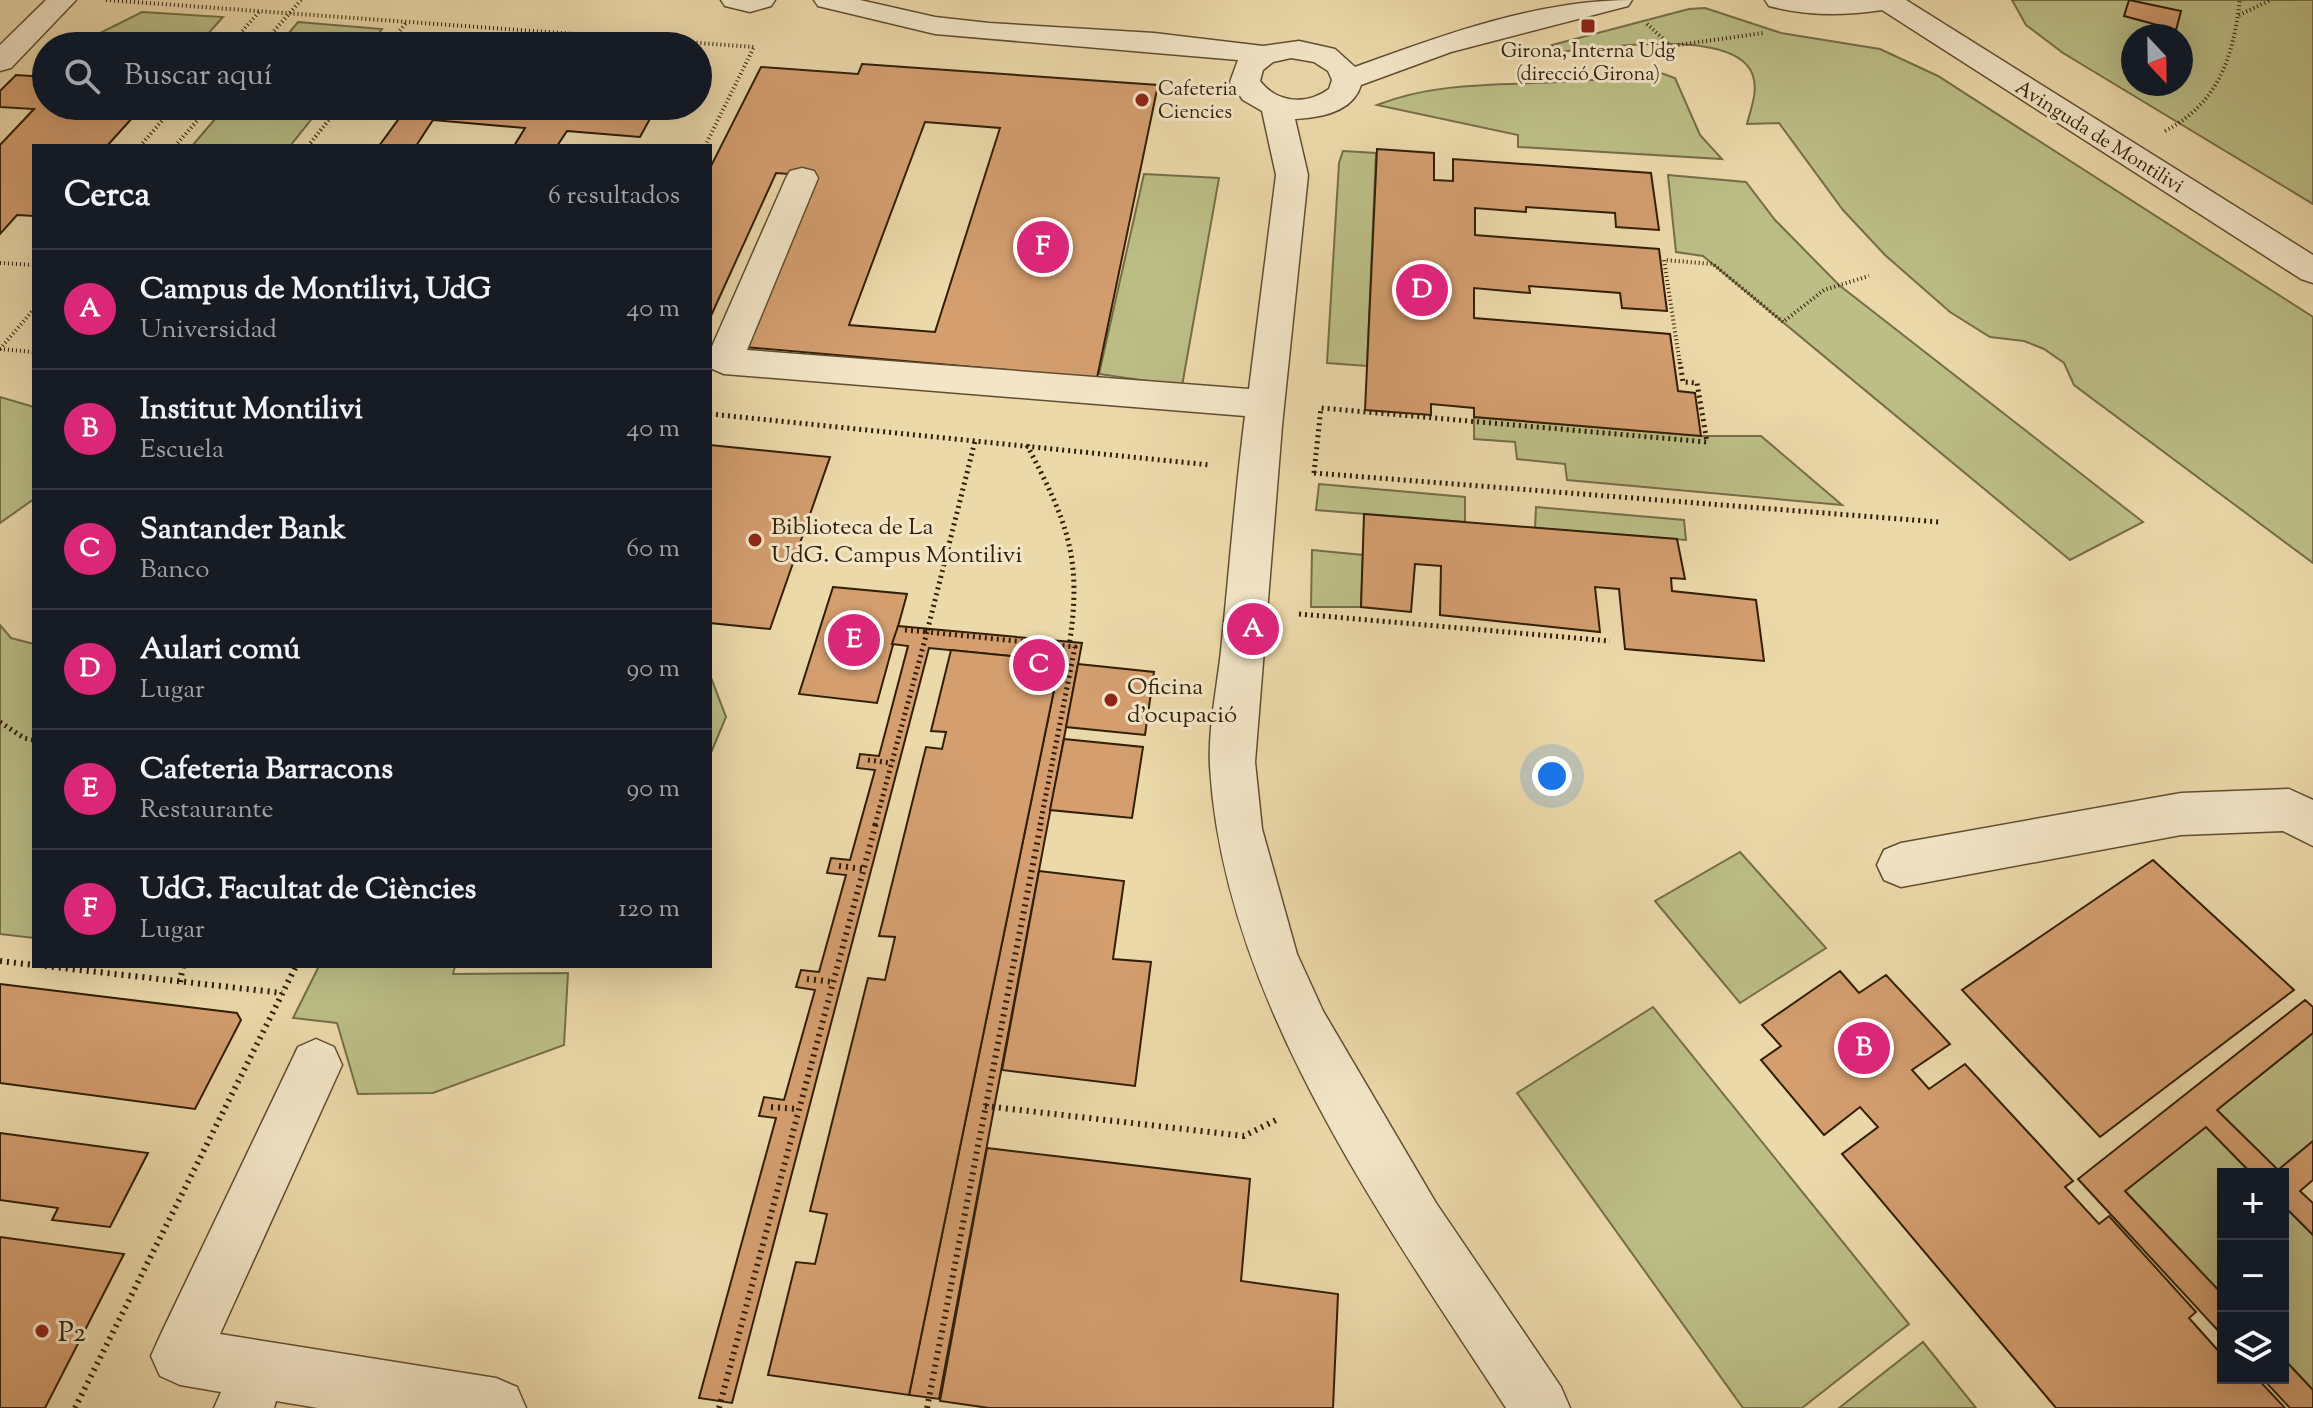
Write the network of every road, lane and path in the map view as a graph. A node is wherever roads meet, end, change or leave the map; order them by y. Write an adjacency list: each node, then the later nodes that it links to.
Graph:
1 (62, 0): 28 (street)
2 (106, 0): 13 (path)
3 (301, 0): 14 (path)
4 (735, 0): 5 (street)
5 (761, 0)
6 (828, 0): 23 (street)
7 (1541, 0): 26 (street)
8 (1779, 0): 9 (street)
9 (1889, 0): 38 (street, Avinguda de Montilivi)
10 (2240, 0): 15 (path)
11 (2271, 0): 15 (path)
12 (1628, 7): 21 (path); 29 (street)
13 (260, 11): 14 (path); 17 (path)
14 (290, 13): 16 (path); 18 (path)
15 (2238, 16): 38 (path)
16 (406, 22): 19 (path); 20 (path)
17 (241, 32)
18 (273, 32)
19 (398, 32)
20 (545, 32)
21 (1771, 32)
22 (760, 35): 25 (path)
23 (1092, 39): 27 (street); 30 (street)
24 (712, 44): 25 (path)
25 (754, 47): 37 (path)
26 (1301, 49): 27 (street); 29 (street)
27 (1263, 55): 30 (street)
28 (0, 62)
29 (1338, 91): 30 (street); 39 (street)
30 (1266, 102): 39 (street)
31 (163, 120): 34 (path)
32 (198, 120): 35 (path)
33 (329, 120): 36 (path)
34 (142, 144)
35 (177, 144)
36 (310, 144)
37 (706, 144)
38 (2126, 152): 43 (street, Avinguda de Montilivi)
39 (1292, 175): 47 (street)
40 (802, 178): 47 (street)
41 (0, 263): 42 (path)
42 (32, 265)
43 (2313, 271)
44 (1869, 276): 52 (path)
45 (32, 311): 46 (path)
46 (32, 352)
47 (1266, 404): 85 (street)
48 (712, 414): 49 (path)
49 (975, 441): 50 (path); 55 (path)
50 (1027, 444): 51 (path); 57 (path)
51 (1215, 465)
52 (1939, 522)
53 (1299, 614): 56 (path)
54 (905, 630): 55 (path)
55 (927, 632): 57 (path); 61 (path)
56 (1610, 641)
57 (1069, 646): 76 (path)
58 (0, 722): 59 (path)
59 (32, 740)
60 (868, 760): 61 (path)
61 (892, 763): 65 (path)
62 (2313, 825): 63 (street)
63 (1901, 865)
64 (839, 866): 65 (path)
65 (864, 869): 73 (path)
66 (0, 961): 67 (path)
67 (32, 965)
68 (62, 968): 72 (path)
69 (183, 968): 72 (path)
70 (295, 968): 74 (path)
71 (807, 979): 73 (path)
72 (180, 982): 74 (path)
73 (834, 982): 78 (path)
74 (282, 993): 81 (path)
75 (316, 1065): 80 (street)
76 (985, 1106): 79 (path); 84 (path)
77 (771, 1107): 78 (path)
78 (799, 1109): 83 (path)
79 (1276, 1120)
80 (252, 1388): 82 (street)
81 (75, 1408)
82 (496, 1408)
83 (719, 1408)
84 (927, 1408)
85 (1540, 1408)

